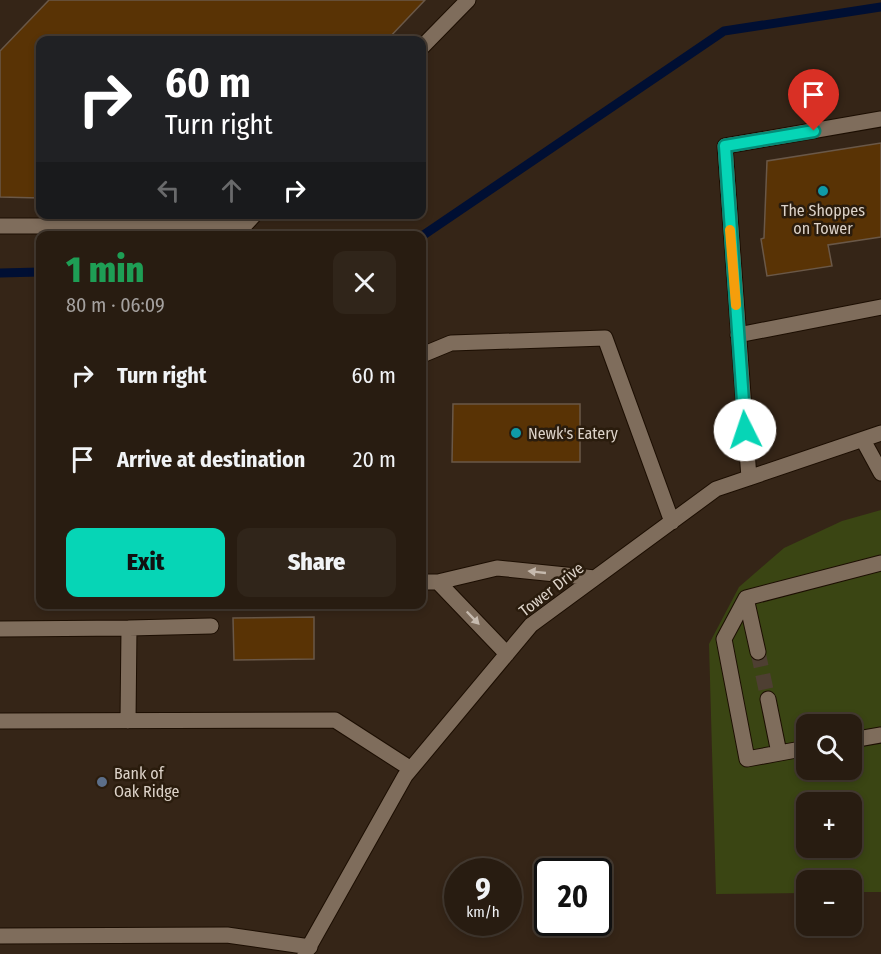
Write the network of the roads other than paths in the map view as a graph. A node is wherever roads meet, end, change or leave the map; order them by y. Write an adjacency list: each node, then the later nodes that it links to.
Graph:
1 (468, 0): 2 (street)
2 (426, 43)
3 (881, 119): 7 (street)
4 (250, 219): 5 (street)
5 (0, 226)
6 (881, 307): 7 (street)
7 (738, 335): 12 (street)
8 (426, 353): 13 (street)
9 (881, 433): 10 (street, Tower Drive)
10 (863, 440): 11 (street); 12 (street, Tower Drive)
11 (881, 473)
12 (749, 478): 13 (street, Tower Drive)
13 (672, 522): 15 (street, Tower Drive)
14 (881, 563): 18 (street)
15 (595, 578): 17 (street, one-way to 17); 23 (street, Tower Drive)
16 (426, 582): 17 (street)
17 (438, 582): 23 (street, one-way to 23)
18 (746, 598): 22 (street); 30 (street)
19 (211, 626): 20 (street)
20 (129, 628): 21 (street); 26 (street)
21 (0, 629)
22 (758, 652)
23 (507, 654): 31 (street, Tower Drive)
24 (768, 699): 30 (street)
25 (0, 721): 26 (street)
26 (128, 721): 31 (street)
27 (881, 735): 28 (street)
28 (862, 738)
29 (796, 750): 30 (street)
30 (779, 753)
31 (411, 769): 33 (street, Tower Drive)
32 (0, 936): 33 (street)
33 (308, 950)

